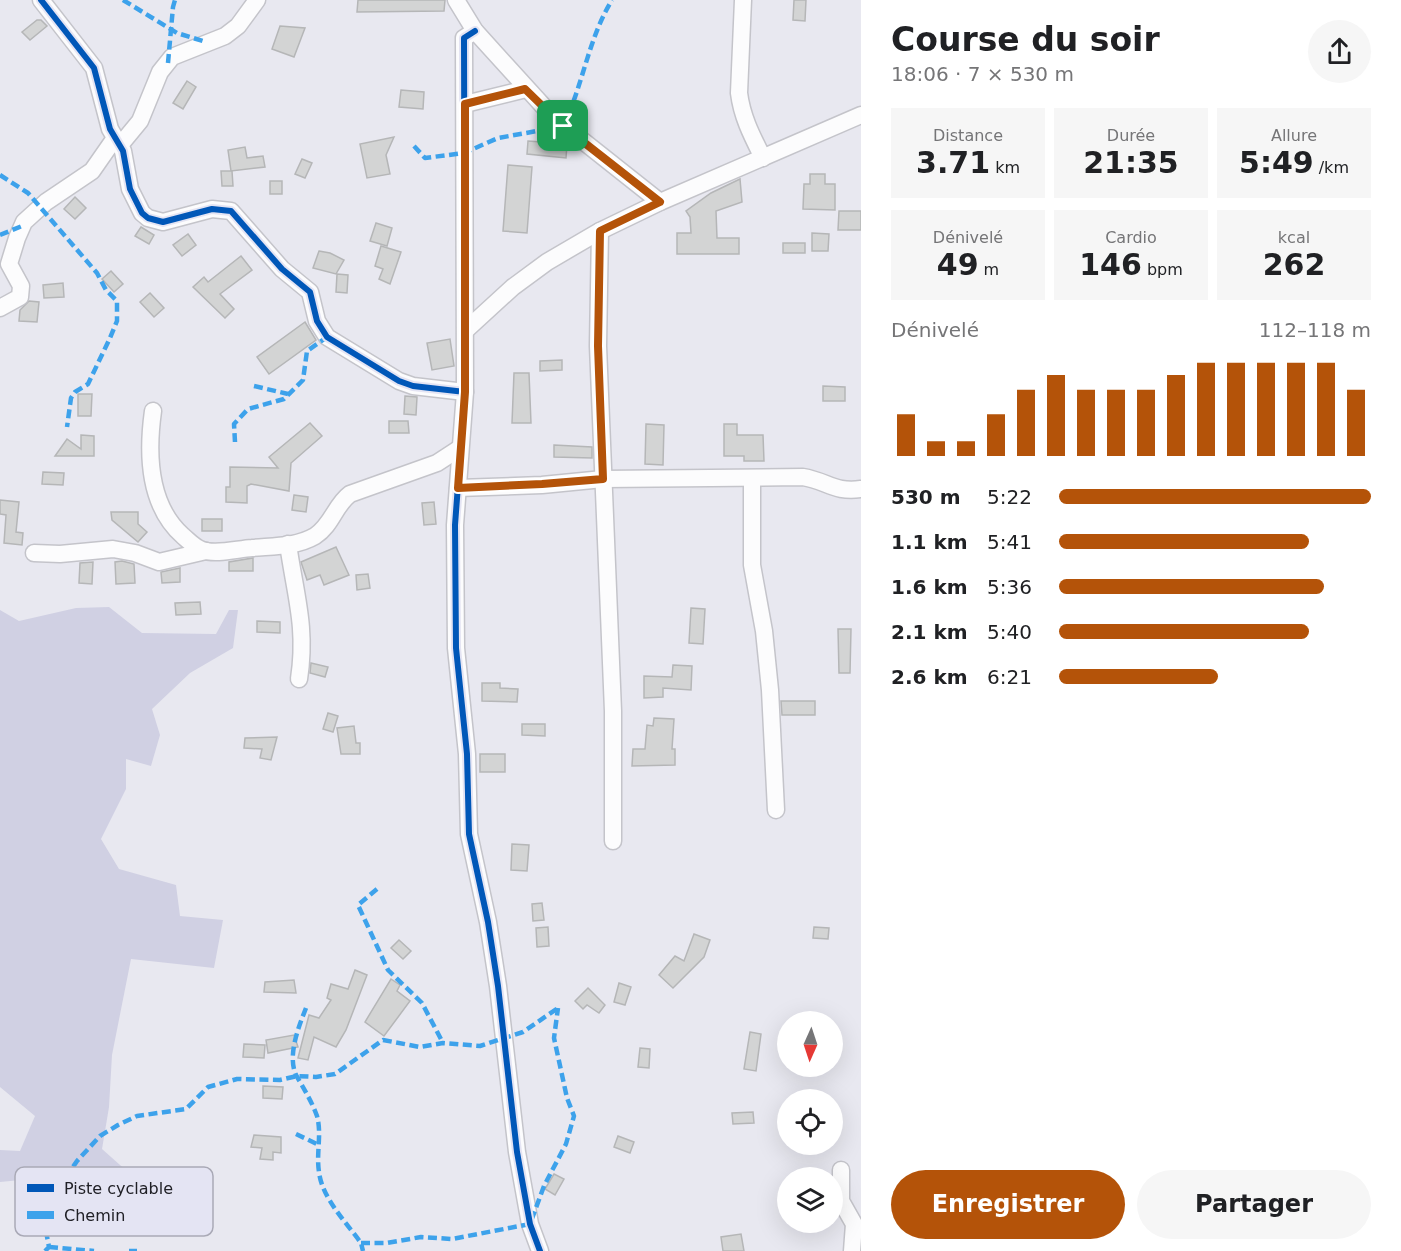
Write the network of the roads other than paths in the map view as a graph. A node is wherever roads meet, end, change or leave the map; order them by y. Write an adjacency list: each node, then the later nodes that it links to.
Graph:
1 (41, 0): 9 (street)
2 (257, 0): 9 (street)
3 (456, 0): 5 (street)
4 (743, 0): 10 (street)
5 (475, 31): 6 (street); 7 (street)
6 (525, 89): 7 (street); 11 (street)
7 (465, 104): 14 (street)
8 (861, 115): 10 (street)
9 (118, 141): 13 (street); 15 (street)
10 (763, 158): 11 (street)
11 (660, 202): 12 (street)
12 (600, 231): 14 (street); 18 (street)
13 (0, 308)
14 (466, 330): 15 (street)
15 (465, 392): 17 (street)
16 (153, 411): 23 (street)
17 (460, 448): 20 (street); 22 (street)
18 (603, 479): 19 (street); 20 (street); 27 (street)
19 (752, 479): 21 (street); 26 (street)
20 (458, 488): 29 (street)
21 (861, 489)
22 (288, 544): 23 (street); 25 (street)
23 (206, 551): 24 (street)
24 (34, 553)
25 (299, 679)
26 (776, 810)
27 (613, 841)
28 (843, 1204): 30 (street)
29 (540, 1251)
30 (852, 1251)

